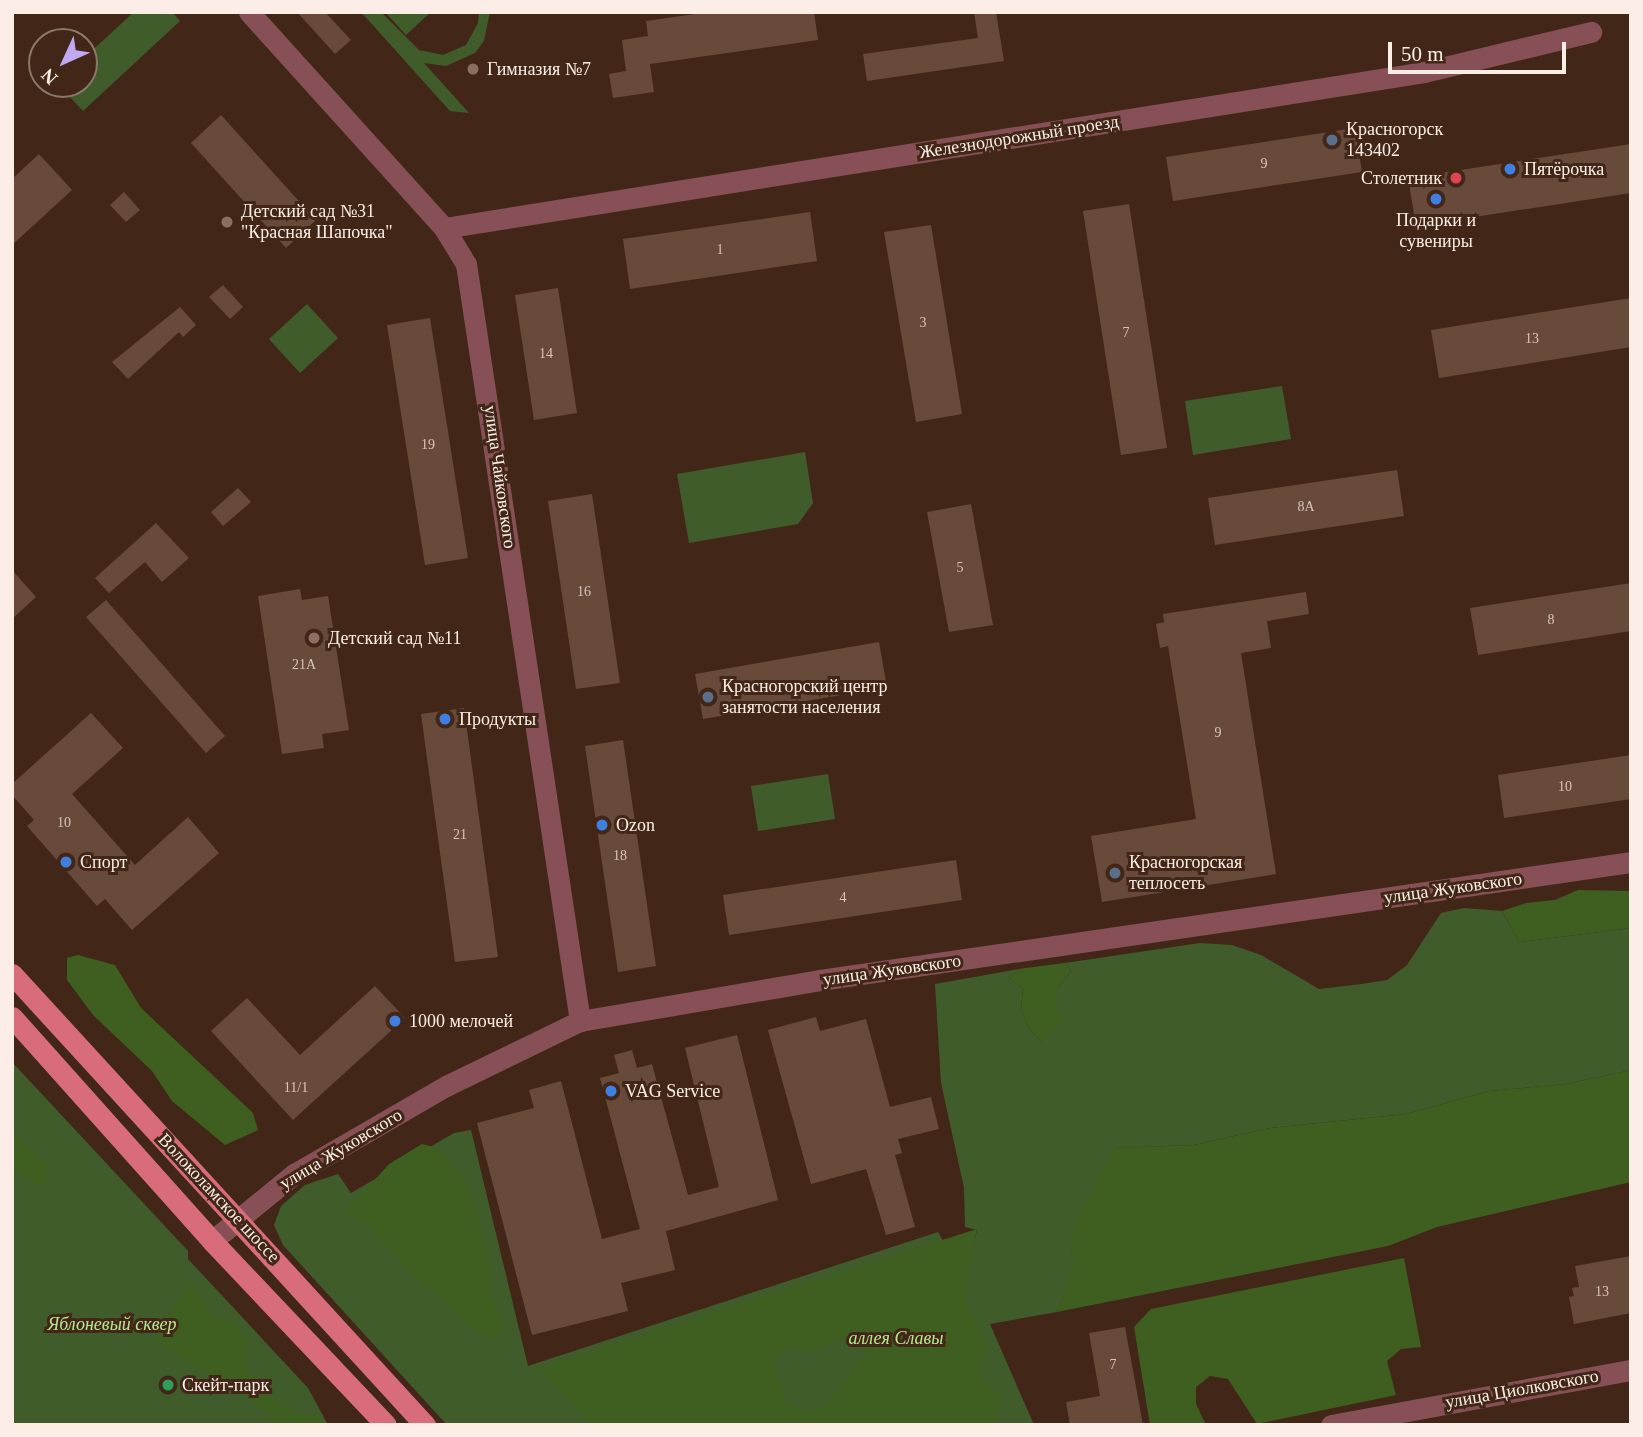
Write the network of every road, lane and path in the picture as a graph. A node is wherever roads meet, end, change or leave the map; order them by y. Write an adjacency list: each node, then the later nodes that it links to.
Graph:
1 (249, 12): 3 (street, улица Чайковского)
2 (1591, 32): 3 (street, Железнодорожный проезд)
3 (444, 228): 7 (street, улица Чайковского)
4 (1631, 862): 7 (street, улица Жуковского)
5 (12, 974): 8 (main road, Волоколамское шоссе)
6 (12, 1017): 9 (main road, Волоколамское шоссе)
7 (580, 1021): 8 (street, улица Жуковского)
8 (238, 1218): 9 (street, улица Жуковского); 12 (main road, Волоколамское шоссе)
9 (212, 1241): 11 (main road, Волоколамское шоссе)
10 (1631, 1370): 13 (street, улица Циолковского)
11 (387, 1425)
12 (425, 1425)
13 (1331, 1425)

